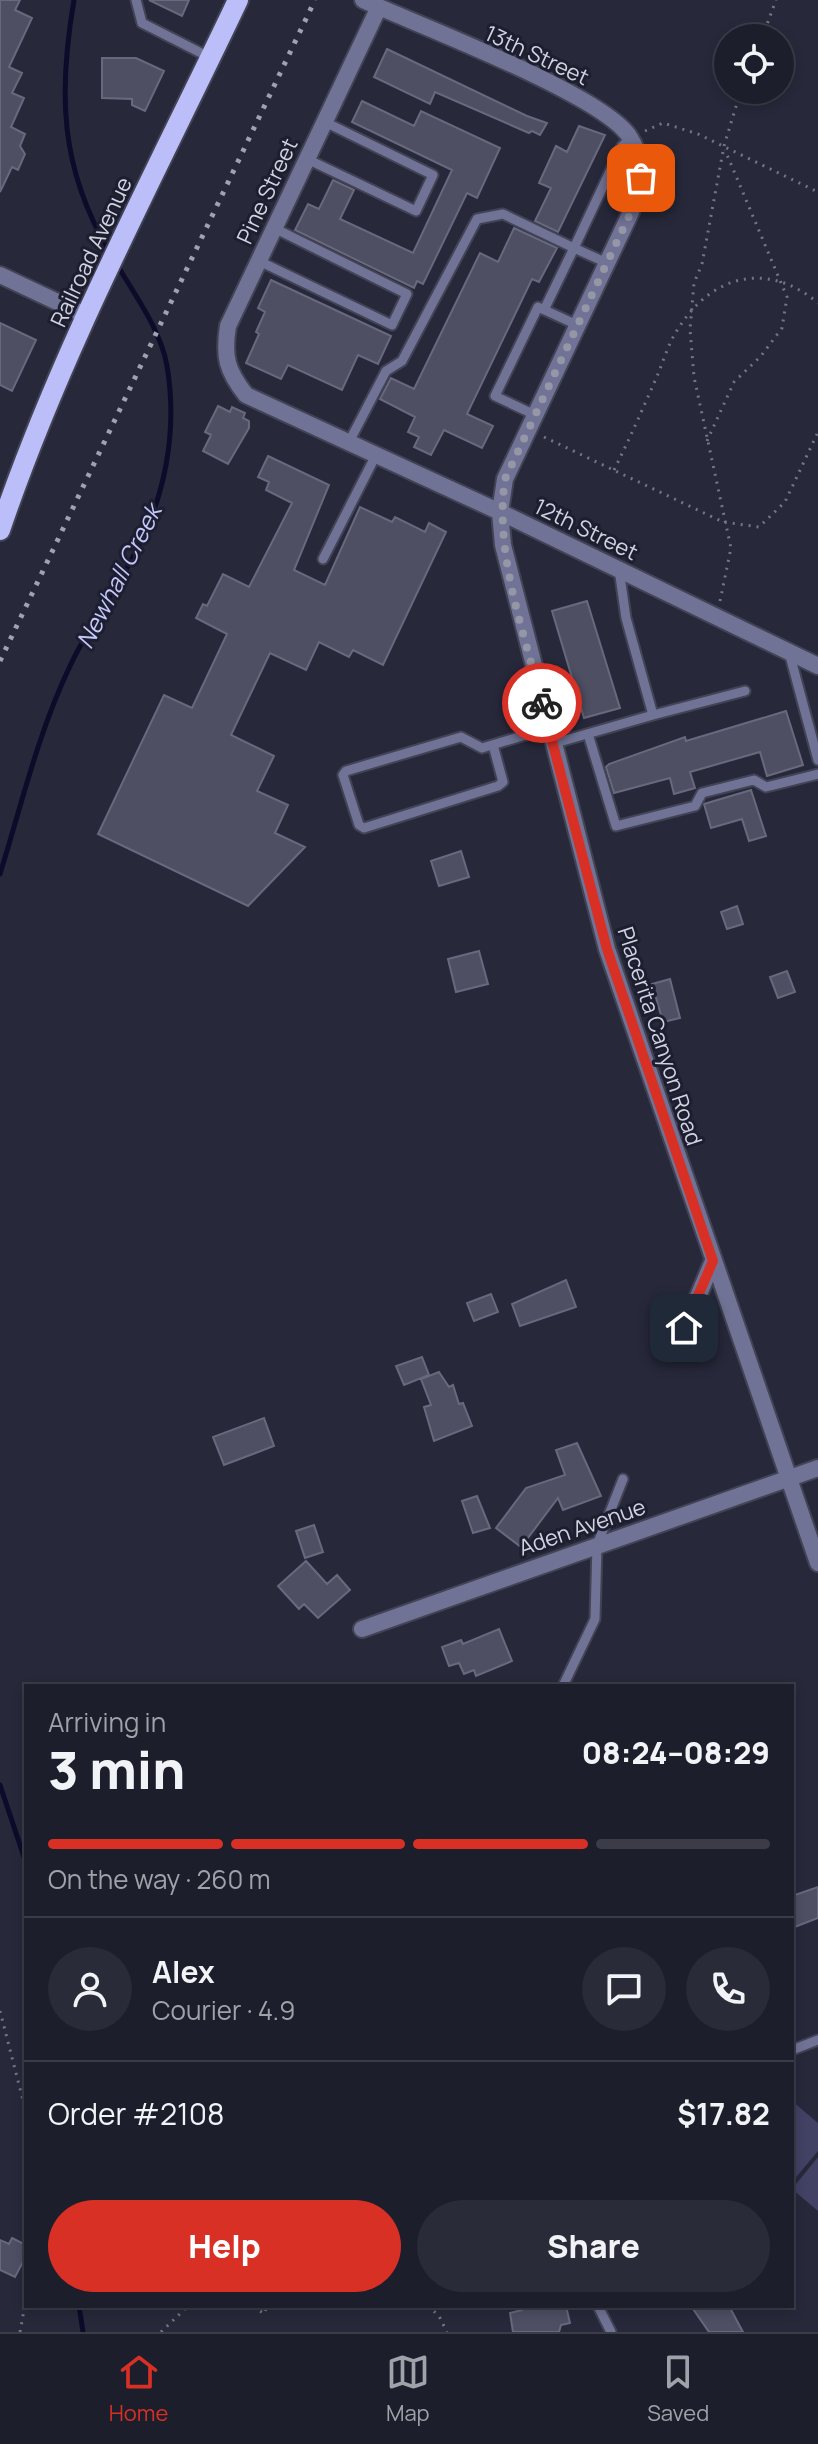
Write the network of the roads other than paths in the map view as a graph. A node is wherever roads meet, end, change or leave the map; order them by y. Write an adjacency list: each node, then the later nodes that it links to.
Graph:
1 (136, 0): 4 (lane)
2 (238, 0): 4 (main road, Railroad Avenue)
3 (371, 4): 5 (street, Pine Street); 6 (street, 13th Street)
4 (211, 58): 14 (main road, Railroad Avenue)
5 (325, 122): 7 (street, Pine Street); 7 (lane)
6 (631, 138): 9 (lane); 11 (street, Placerita Canyon Road)
7 (307, 159): 8 (street, Pine Street)
8 (274, 228): 10 (street, Pine Street); 10 (lane)
9 (574, 248): 11 (lane); 13 (lane); 18 (lane)
10 (259, 261): 16 (street, Pine Street)
11 (607, 263): 15 (street, Placerita Canyon Road)
12 (0, 275): 14 (street)
13 (544, 310): 15 (lane); 17 (lane)
14 (87, 316): 21 (main road, Railroad Avenue)
15 (575, 324): 17 (street, Placerita Canyon Road)
16 (246, 395): 18 (street, 12th Street)
17 (530, 421): 20 (street, Placerita Canyon Road)
18 (349, 442): 19 (street, 12th Street)
19 (376, 455): 20 (street, 12th Street); 22 (lane)
20 (500, 512): 23 (street, 12th Street); 29 (street, Placerita Canyon Road)
21 (0, 530)
22 (323, 559)
23 (619, 569): 24 (street, 12th Street); 27 (lane)
24 (789, 652): 25 (street, 12th Street); 31 (lane)
25 (818, 666)
26 (745, 691): 27 (lane)
27 (653, 715): 28 (lane)
28 (588, 734): 29 (lane); 32 (lane)
29 (550, 736): 30 (lane); 33 (street, Placerita Canyon Road)
30 (493, 745): 30 (lane)
31 (818, 760)
32 (818, 774)
33 (713, 1261): 34 (street); 37 (street, Placerita Canyon Road)
34 (675, 1351)
35 (818, 1468): 37 (street, Aden Avenue)
36 (623, 1479): 38 (lane)
37 (788, 1479): 38 (street, Aden Avenue); 39 (street, Placerita Canyon Road)
38 (597, 1545): 40 (street, Aden Avenue); 41 (lane)
39 (818, 1563)
40 (362, 1629)
41 (564, 1684)
42 (818, 2040): 43 (lane)
43 (794, 2049)
44 (599, 2308): 45 (lane)
45 (611, 2332)

